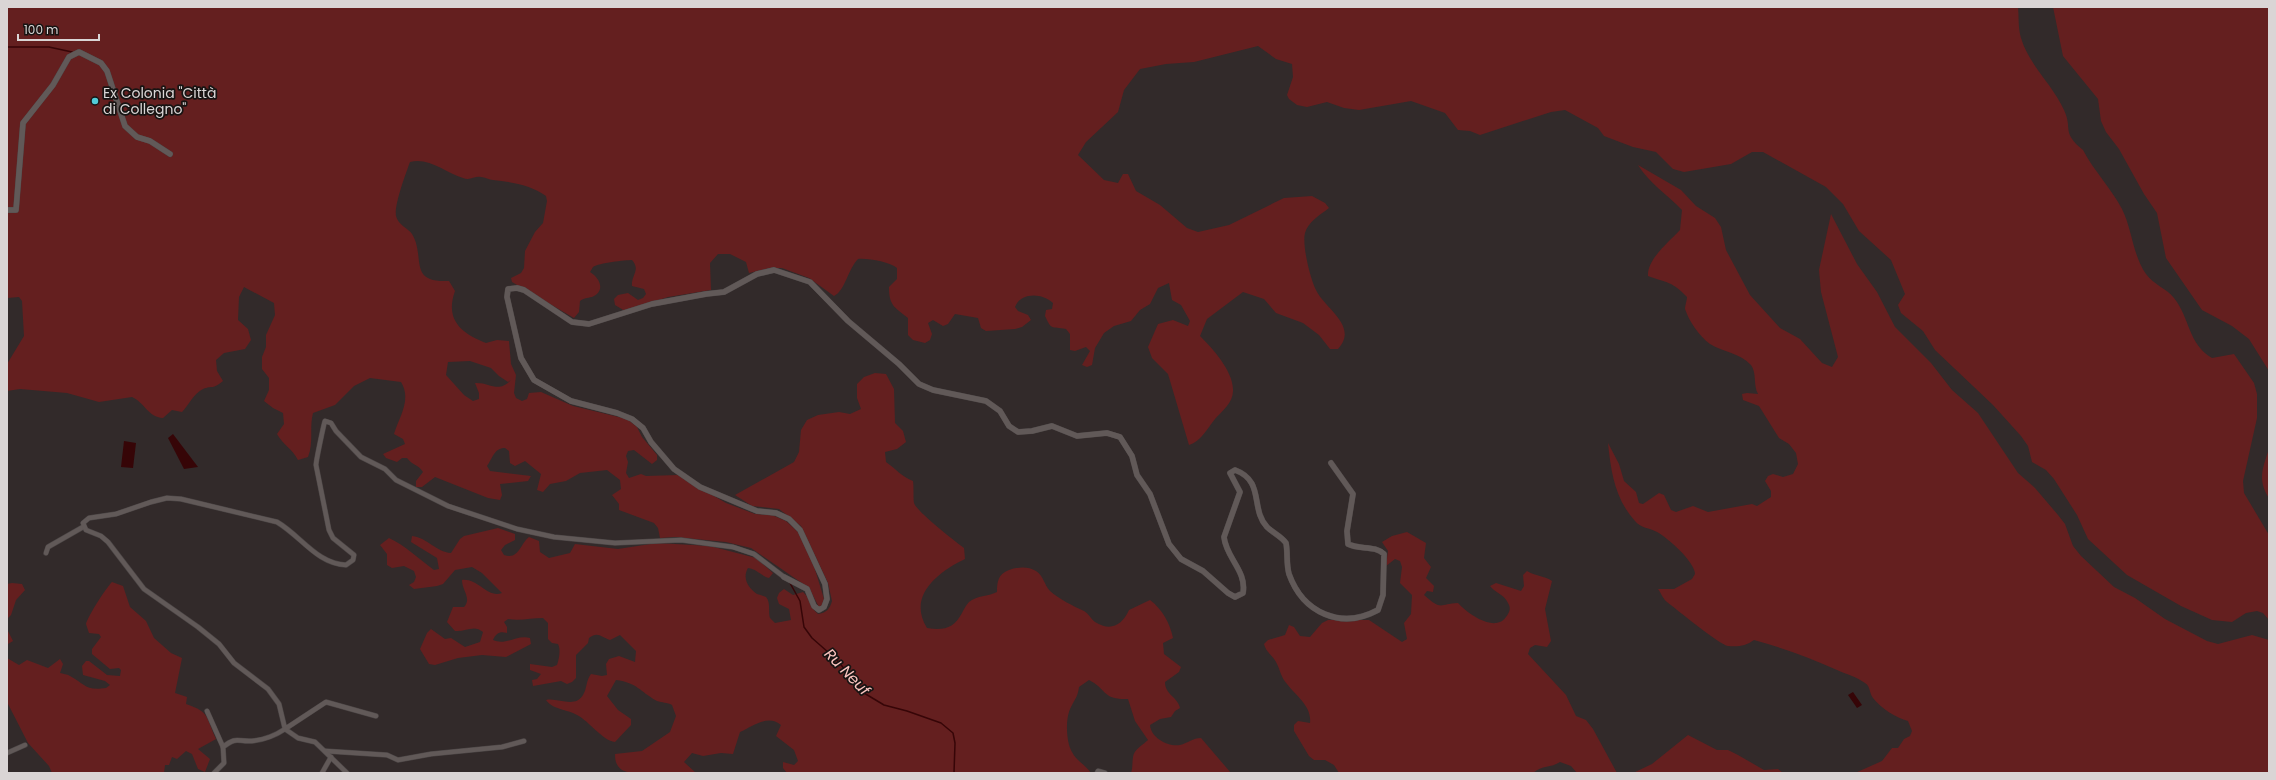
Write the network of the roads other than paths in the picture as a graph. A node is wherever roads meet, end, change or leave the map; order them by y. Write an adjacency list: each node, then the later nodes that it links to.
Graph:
1 (170, 154): 2 (street)
2 (7, 210)
3 (1330, 463): 6 (street)
4 (83, 527): 5 (street); 6 (street); 9 (street)
5 (46, 553)
6 (784, 577)
7 (207, 711): 12 (street)
8 (376, 716): 9 (street)
9 (285, 729): 12 (street); 13 (street)
10 (524, 741): 13 (street)
11 (25, 745): 14 (street)
12 (223, 748): 16 (street)
13 (325, 751): 15 (street)
14 (7, 754)
15 (330, 757): 17 (street); 18 (street)
16 (214, 773)
17 (322, 773)
18 (347, 773)
19 (1097, 773): 20 (street)
20 (1105, 773)

